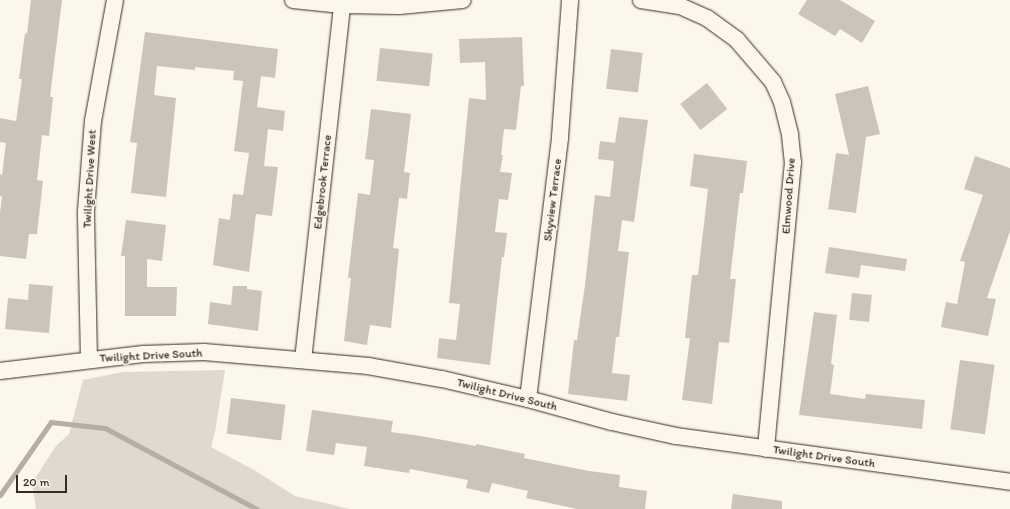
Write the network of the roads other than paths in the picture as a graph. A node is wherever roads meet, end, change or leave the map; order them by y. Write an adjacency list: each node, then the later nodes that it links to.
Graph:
1 (115, 0): 7 (street, Twilight Drive West)
2 (293, 0): 6 (street)
3 (463, 0): 6 (street)
4 (570, 0): 10 (street, Skyview Terrace)
5 (641, 0): 11 (street, Elmwood Drive)
6 (342, 5): 8 (street, Edgebrook Terrace)
7 (89, 360): 8 (street, Twilight Drive South); 9 (street, Twilight Drive South)
8 (303, 360): 10 (street, Twilight Drive South)
9 (0, 371)
10 (528, 399): 11 (street, Twilight Drive South)
11 (766, 449): 12 (street, Twilight Drive South)
12 (1010, 482)

